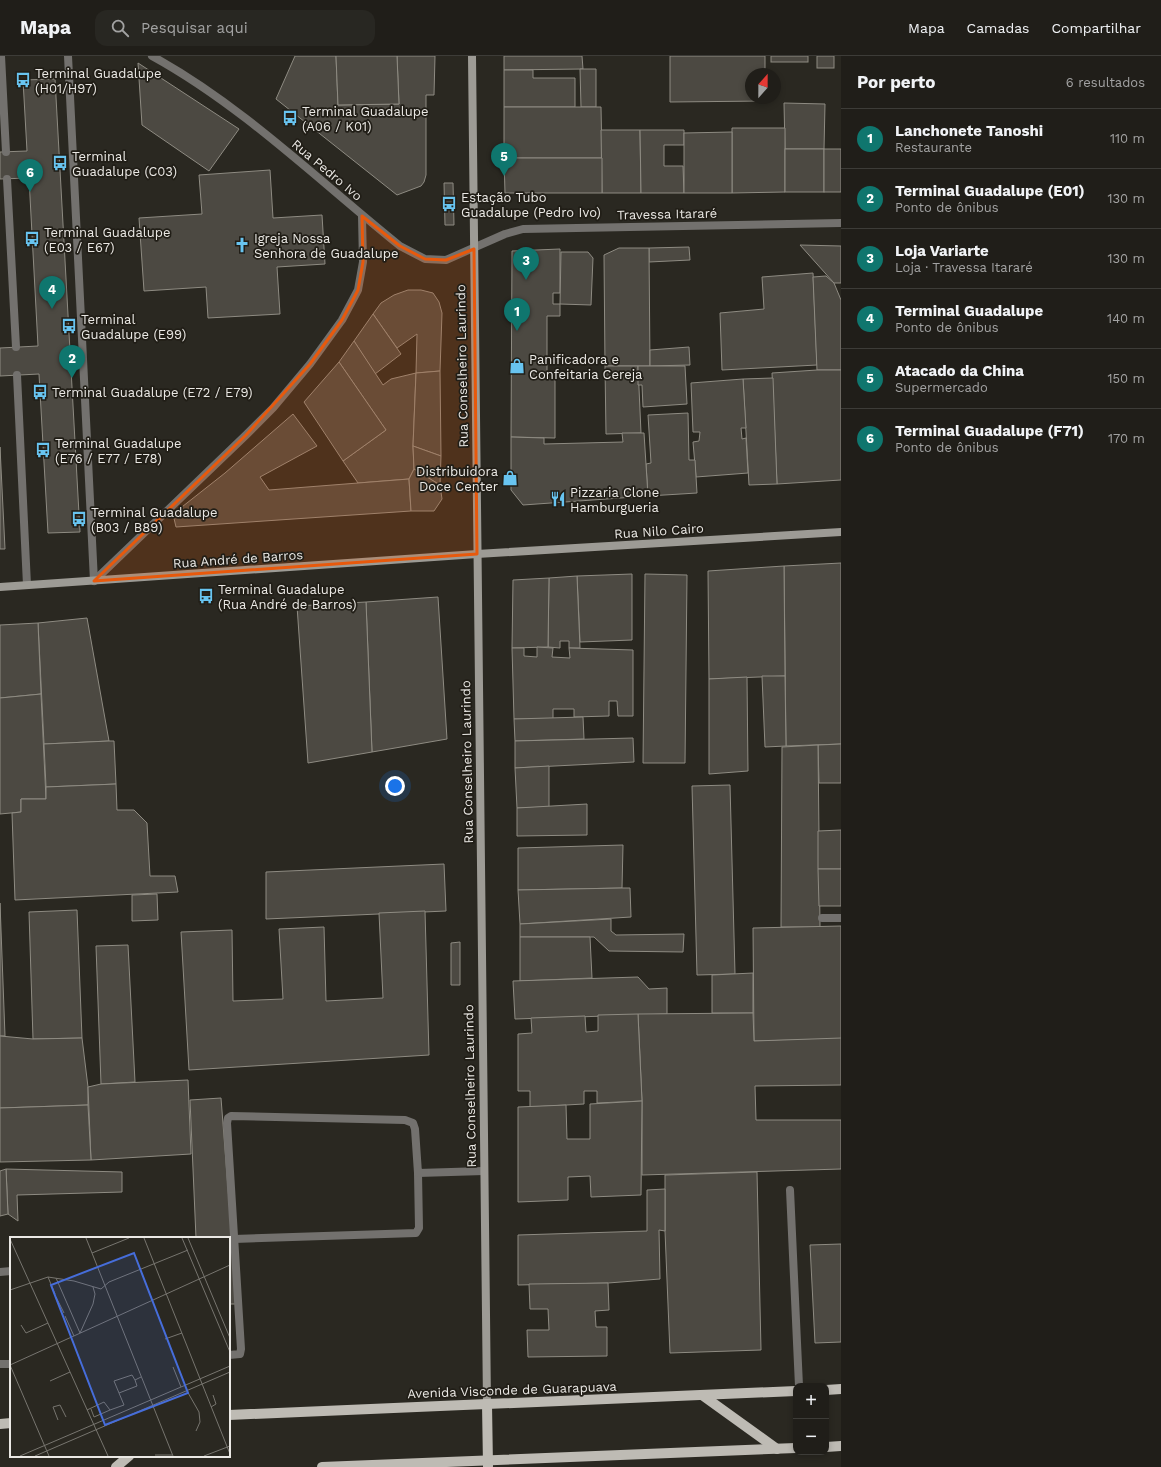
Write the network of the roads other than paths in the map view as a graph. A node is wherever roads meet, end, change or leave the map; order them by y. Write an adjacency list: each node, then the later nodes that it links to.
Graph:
1 (1, 56): 5 (street)
2 (68, 56): 14 (street)
3 (152, 56): 7 (street, Rua Pedro Ivo)
4 (472, 56): 9 (main road, Rua Conselheiro Laurindo)
5 (6, 152)
6 (7, 179): 10 (street)
7 (362, 216): 9 (street, Rua Pedro Ivo); 14 (street)
8 (841, 223): 9 (street, Travessa Itararé)
9 (474, 249): 13 (main road, Rua Conselheiro Laurindo)
10 (16, 347)
11 (17, 375): 15 (street)
12 (841, 532): 13 (main road, Rua Nilo Cairo)
13 (478, 554): 14 (main road, Rua André de Barros); 19 (main road, Rua Conselheiro Laurindo)
14 (94, 581): 15 (main road, Rua André de Barros)
15 (28, 585): 16 (main road, Rua André de Barros)
16 (0, 587)
17 (822, 918): 18 (street)
18 (841, 918)
19 (484, 1171): 20 (street); 31 (main road, Rua Conselheiro Laurindo)
20 (418, 1173): 22 (street); 22 (street)
21 (790, 1190): 26 (street)
22 (234, 1240): 25 (street)
23 (10, 1271): 24 (street)
24 (0, 1272)
25 (230, 1355)
26 (799, 1383)
27 (841, 1389): 28 (main road)
28 (829, 1390)
29 (793, 1391): 30 (main road, Avenida Visconde de Guarapuava)
30 (702, 1395): 31 (main road, Avenida Visconde de Guarapuava); 38 (main road)
31 (487, 1404): 32 (main road, Avenida Visconde de Guarapuava); 40 (main road, Rua Conselheiro Laurindo)
32 (230, 1414)
33 (10, 1423): 34 (main road)
34 (0, 1424)
35 (829, 1447): 36 (main road)
36 (840, 1447)
37 (793, 1448): 38 (main road)
38 (777, 1449): 40 (main road)
39 (128, 1457): 41 (main road)
40 (488, 1464): 42 (main road)
41 (116, 1467)
42 (322, 1467)

